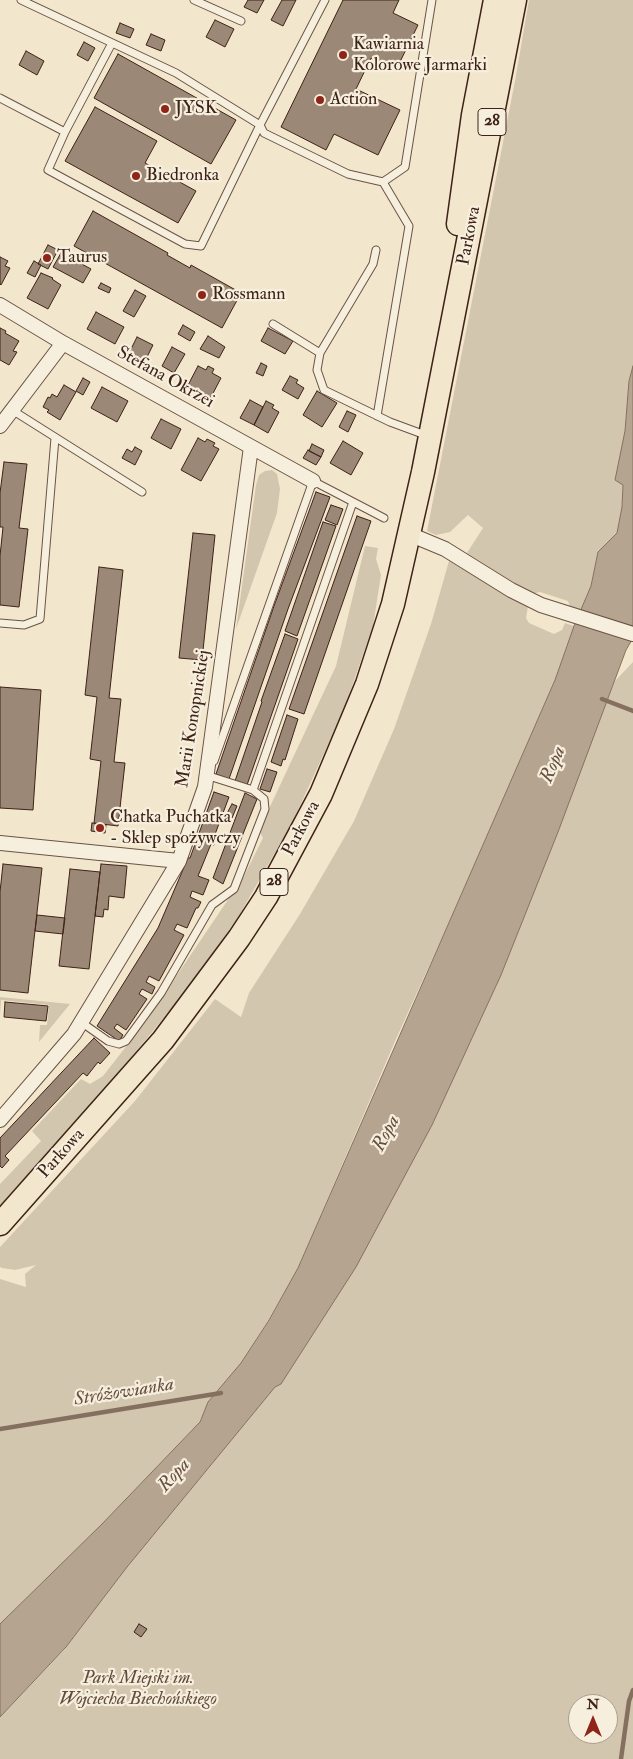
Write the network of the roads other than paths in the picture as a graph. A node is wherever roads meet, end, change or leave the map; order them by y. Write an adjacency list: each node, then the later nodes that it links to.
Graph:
1 (21, 0): 8 (lane)
2 (194, 0): 7 (lane)
3 (325, 0): 10 (lane)
4 (432, 0): 12 (lane)
5 (495, 0): 21 (main road, Parkowa / 28)
6 (515, 0): 24 (main road, Parkowa / 28)
7 (241, 21)
8 (112, 43): 10 (lane); 11 (lane)
9 (0, 98): 11 (lane)
10 (260, 125): 11 (lane); 12 (lane)
11 (64, 132)
12 (383, 182): 19 (lane)
13 (376, 250): 17 (lane)
14 (0, 305): 16 (street, Stefana Okrzei)
15 (273, 324): 17 (lane)
16 (63, 343): 18 (street); 23 (street, Stefana Okrzei)
17 (320, 353): 19 (lane)
18 (12, 410): 20 (street); 22 (lane)
19 (376, 416): 21 (lane)
20 (1, 424)
21 (428, 436): 24 (main road, Parkowa / 28)
22 (55, 438): 26 (lane); 30 (lane)
23 (251, 446): 25 (street, Stefana Okrzei); 32 (street, Marii Konopnickiej)
24 (423, 472): 29 (main road, Parkowa / 28)
25 (313, 481): 27 (lane); 32 (lane)
26 (142, 492)
27 (353, 502): 28 (lane); 33 (lane)
28 (384, 518)
29 (409, 534): 31 (street); 38 (main road, Parkowa / 28)
30 (0, 623)
31 (633, 634)
32 (207, 781): 33 (lane); 35 (street, Marii Konopnickiej)
33 (253, 790): 36 (lane)
34 (0, 842): 35 (street)
35 (178, 861): 36 (street, Marii Konopnickiej)
36 (80, 1022): 37 (street, Marii Konopnickiej)
37 (0, 1120)
38 (0, 1224)

